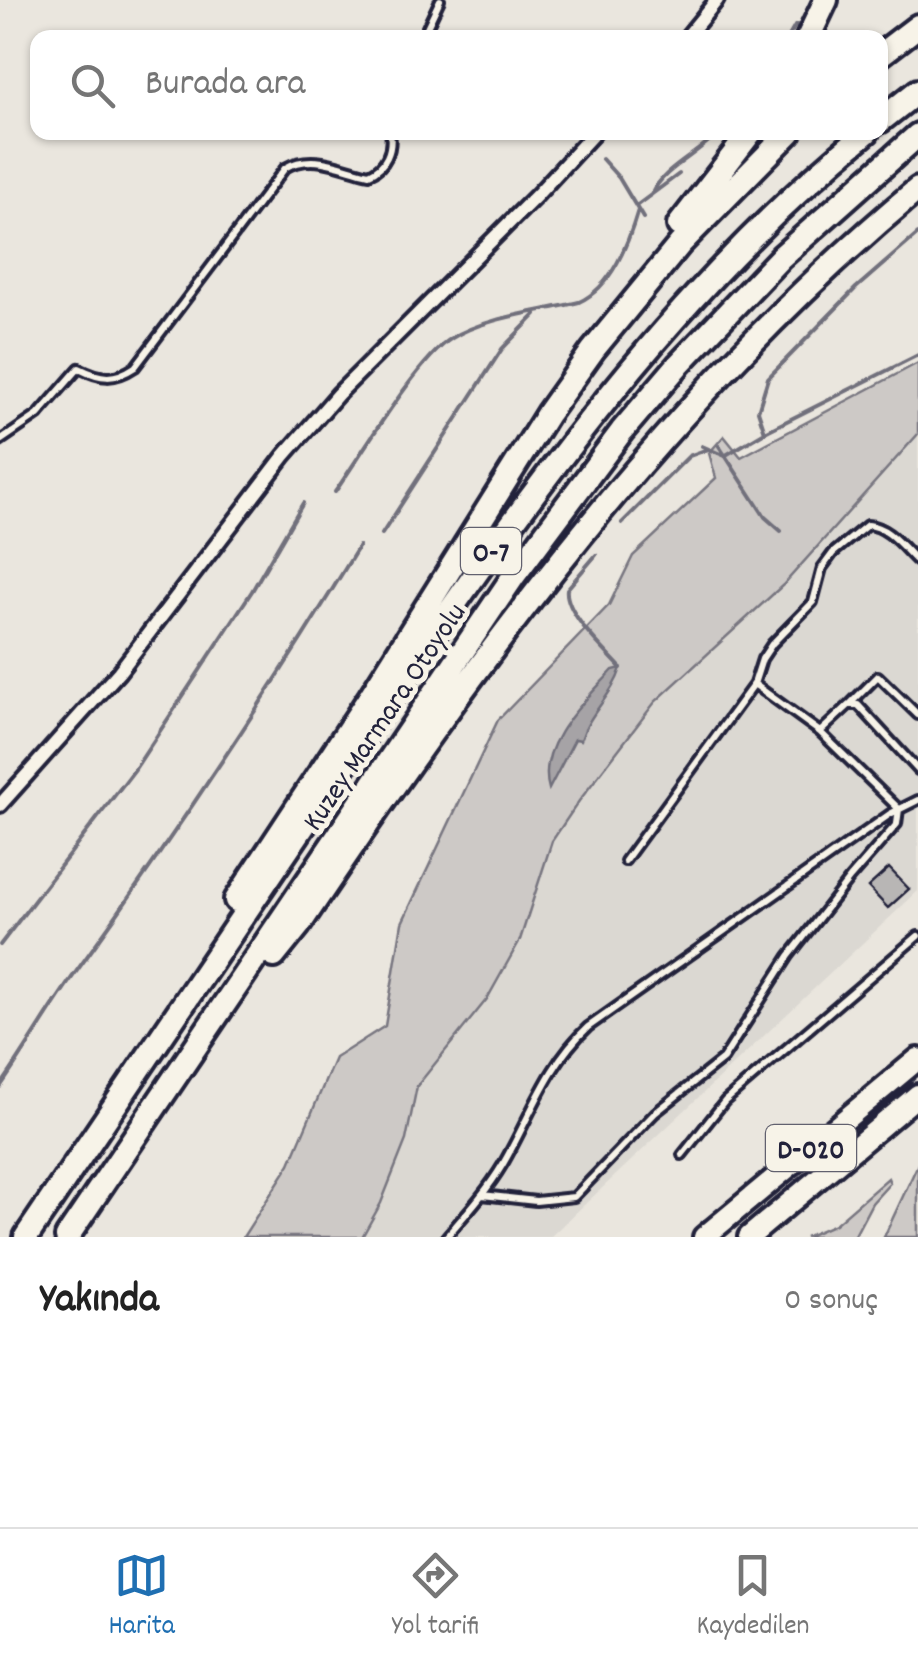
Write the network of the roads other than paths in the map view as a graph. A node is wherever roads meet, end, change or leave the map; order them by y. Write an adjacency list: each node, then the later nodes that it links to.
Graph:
1 (440, 0): 5 (lane)
2 (717, 0): 6 (street)
3 (826, 0): 7 (highway)
4 (918, 26): 8 (highway)
5 (426, 30)
6 (693, 30)
7 (812, 30)
8 (888, 49)
9 (918, 91): 10 (highway)
10 (888, 115)
11 (918, 135): 33 (highway, Kuzey Marmara Otoyolu / O-7)
12 (390, 140): 20 (lane)
13 (588, 140): 29 (street)
14 (744, 140): 21 (highway)
15 (782, 140): 21 (highway)
16 (858, 140): 34 (highway, Kuzey Marmara Otoyolu / O-7)
17 (918, 190): 19 (highway)
18 (918, 207): 19 (highway)
19 (680, 420): 33 (highway)
20 (0, 441)
21 (525, 449): 34 (highway)
22 (918, 562): 23 (lane)
23 (754, 684): 26 (lane); 31 (lane)
24 (849, 704): 25 (lane); 26 (lane); 27 (lane)
25 (918, 714)
26 (820, 732): 30 (lane)
27 (918, 770)
28 (918, 800): 30 (lane)
29 (0, 805)
30 (899, 809): 38 (lane); 38 (lane)
31 (625, 861)
32 (918, 936): 37 (lane)
33 (237, 987): 40 (highway, Kuzey Marmara Otoyolu / O-7)
34 (174, 1018): 39 (highway, Kuzey Marmara Otoyolu / O-7)
35 (918, 1058): 42 (highway, D-020)
36 (918, 1095): 43 (highway, D-020)
37 (682, 1154)
38 (482, 1195): 41 (lane)
39 (26, 1237)
40 (67, 1237)
41 (446, 1237)
42 (704, 1237)
43 (749, 1237)

